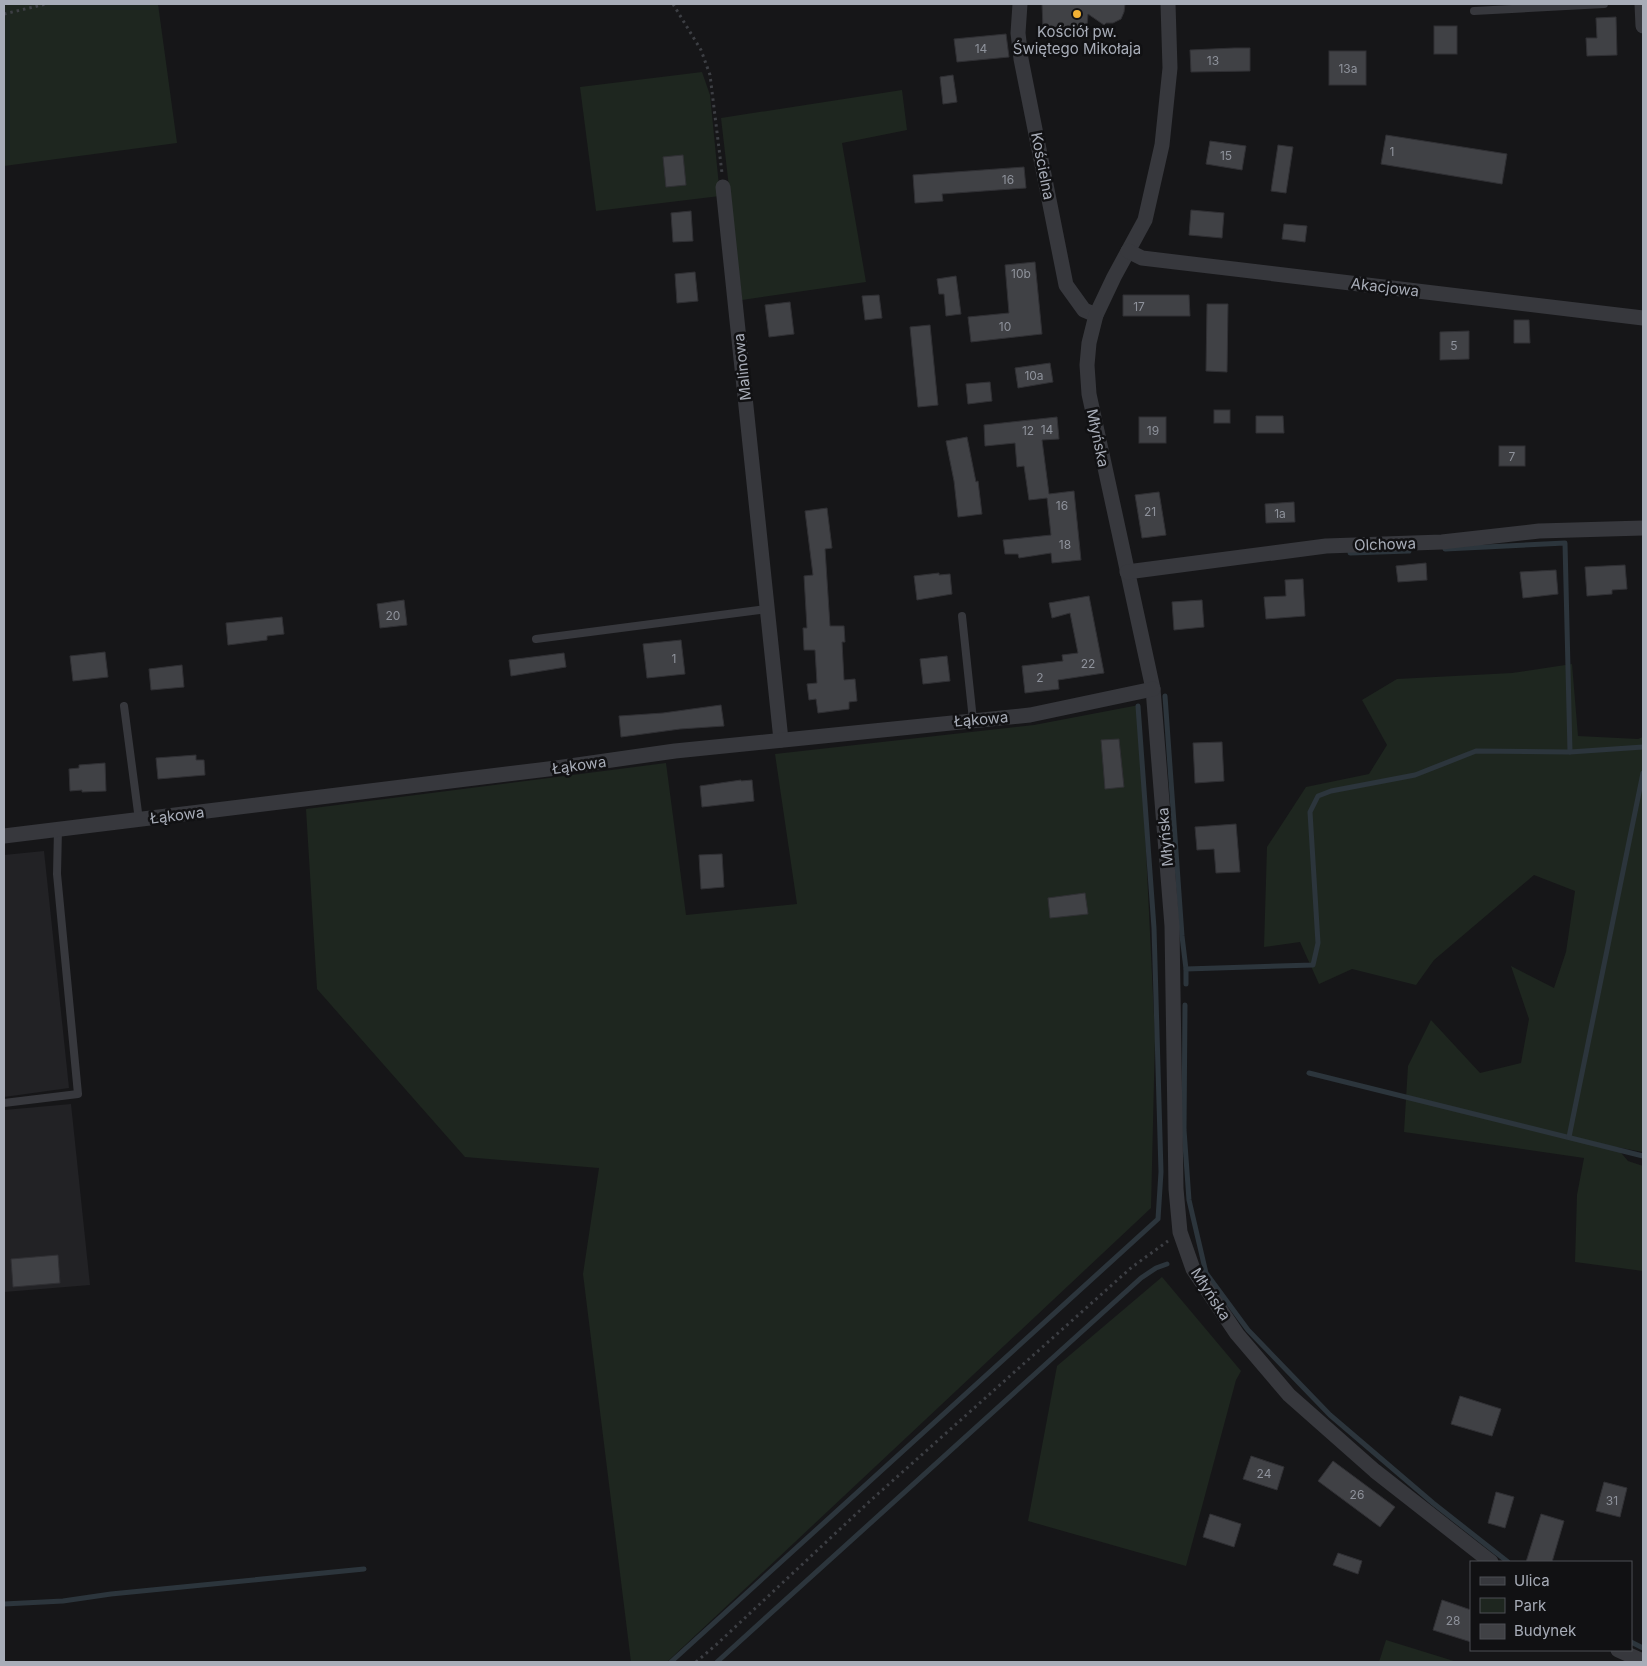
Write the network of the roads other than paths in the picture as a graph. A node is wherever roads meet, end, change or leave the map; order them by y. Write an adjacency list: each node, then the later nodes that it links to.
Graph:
1 (1020, 4): 9 (street, Kościelna)
2 (1168, 4): 8 (street, Młyńska)
3 (1604, 4): 5 (lane)
4 (1642, 4): 6 (street)
5 (1474, 11)
6 (1643, 26)
7 (723, 187): 13 (street, Malinowa)
8 (1128, 251): 9 (street, Młyńska); 10 (street, Akacjowa)
9 (1096, 315): 12 (street, Młyńska)
10 (1643, 318)
11 (1643, 528): 12 (street, Olchowa)
12 (1127, 572): 16 (street, Młyńska)
13 (767, 609): 15 (lane); 19 (street, Malinowa)
14 (962, 616): 18 (lane)
15 (536, 639)
16 (1153, 690): 18 (street, Łąkowa); 24 (street, Młyńska)
17 (124, 706): 20 (lane)
18 (973, 720): 19 (street, Łąkowa)
19 (781, 740): 20 (street, Łąkowa)
20 (138, 820): 21 (street, Łąkowa)
21 (58, 829): 22 (street, Łąkowa); 23 (lane)
22 (4, 836)
23 (4, 1103)
24 (1490, 1561)
25 (1620, 1651): 26 (street)
26 (1643, 1661)

